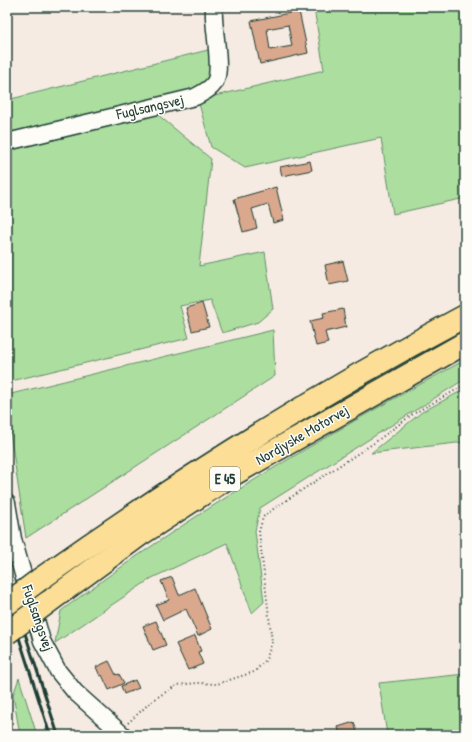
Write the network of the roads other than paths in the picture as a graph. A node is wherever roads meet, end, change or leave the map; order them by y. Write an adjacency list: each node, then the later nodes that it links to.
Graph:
1 (214, 7): 2 (street, Fuglsangsvej)
2 (7, 142)
3 (465, 316): 6 (highway, Nordjyske Motorvej / E 45, bridge)
4 (465, 344): 7 (highway, Nordjyske Motorvej / E 45, bridge)
5 (7, 503): 8 (street, Fuglsangsvej)
6 (7, 604)
7 (7, 633)
8 (122, 733)

